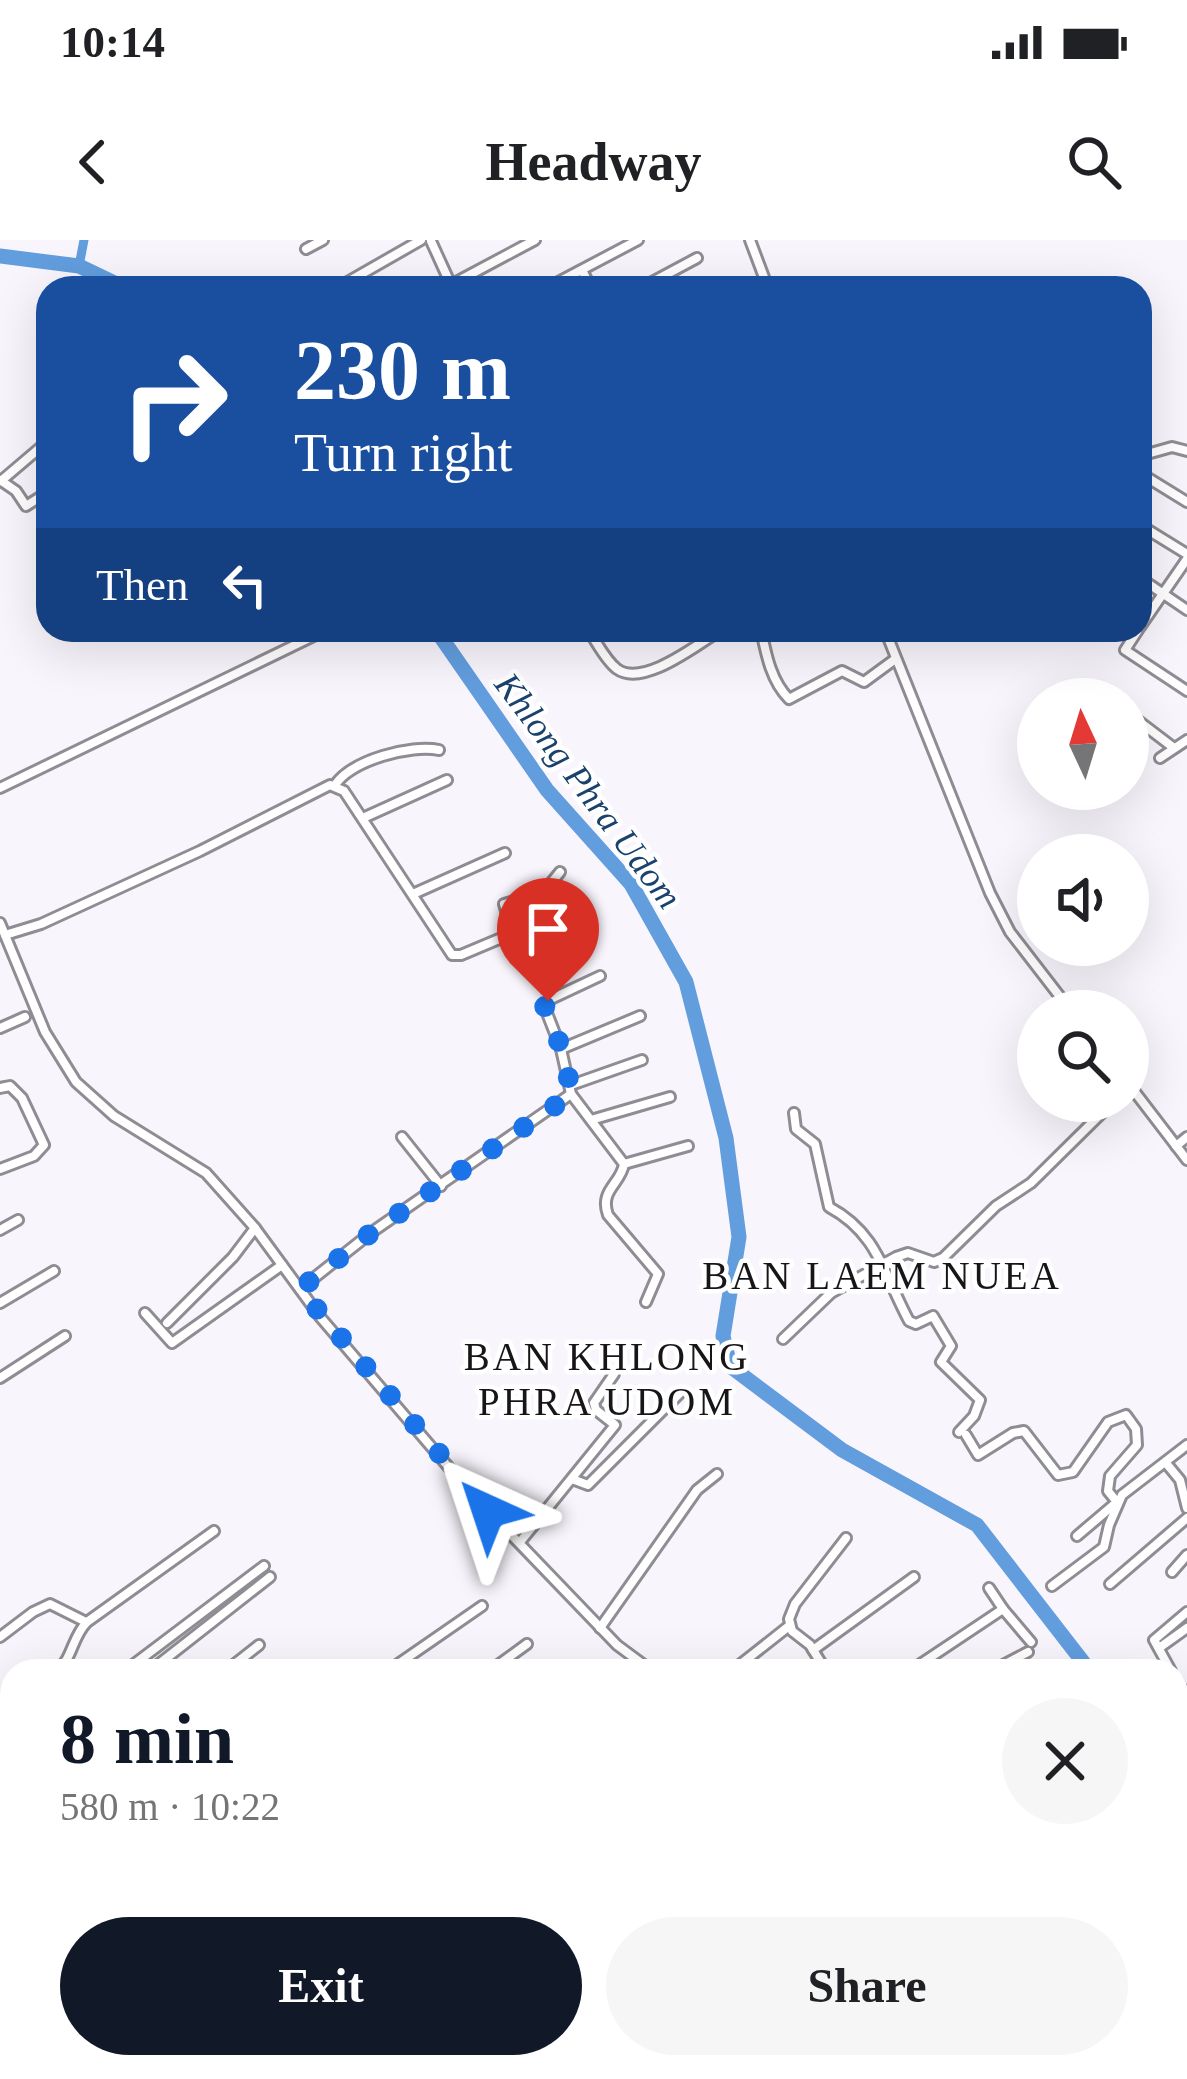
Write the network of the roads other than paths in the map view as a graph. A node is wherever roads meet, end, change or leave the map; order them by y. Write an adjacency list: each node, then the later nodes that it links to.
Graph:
1 (323, 240): 6 (street)
2 (429, 240): 9 (street); 10 (street)
3 (535, 240): 11 (street)
4 (638, 240): 8 (street)
5 (750, 240): 15 (street)
6 (306, 249)
7 (697, 258): 14 (street)
8 (582, 270): 12 (street); 13 (street)
9 (362, 276)
10 (444, 276)
11 (467, 276)
12 (570, 276)
13 (585, 276)
14 (663, 276)
15 (764, 276)
16 (36, 451): 19 (street)
17 (1187, 451): 18 (street)
18 (1152, 453)
19 (1, 480): 21 (street)
20 (1152, 480): 22 (street)
21 (36, 500)
22 (1187, 502)
23 (1152, 533): 24 (street)
24 (1187, 556): 26 (street)
25 (1152, 585): 26 (street)
26 (1163, 592): 27 (street); 28 (street)
27 (1152, 609)
28 (1187, 610)
29 (301, 642): 44 (street)
30 (596, 642): 31 (street)
31 (701, 642)
32 (763, 642): 35 (street)
33 (889, 642): 35 (street)
34 (1130, 642): 36 (street)
35 (894, 660): 56 (street)
36 (1187, 691)
37 (1149, 729): 39 (street)
38 (1187, 740): 39 (street)
39 (1174, 748): 41 (street)
40 (439, 750): 43 (street)
41 (1160, 758)
42 (447, 779): 45 (street)
43 (335, 785): 45 (street); 54 (street)
44 (0, 788)
45 (363, 818): 48 (street)
46 (505, 853): 48 (street)
47 (560, 872): 49 (street)
48 (413, 894): 53 (street)
49 (539, 895): 51 (street); 53 (street)
50 (570, 909): 51 (street)
51 (548, 918): 53 (street)
52 (0, 923): 54 (street)
53 (512, 933)
54 (5, 935): 78 (street)
55 (600, 976): 60 (street)
56 (1055, 990)
57 (640, 1016): 60 (street)
58 (25, 1017): 59 (street)
59 (0, 1028)
60 (562, 1049): 63 (street)
61 (642, 1060): 63 (street)
62 (0, 1088): 75 (street)
63 (572, 1090): 67 (street); 76 (street)
64 (670, 1097): 67 (street)
65 (1149, 1112): 72 (street)
66 (794, 1113): 81 (street)
67 (591, 1120): 74 (street)
68 (1093, 1122): 81 (street)
69 (402, 1137): 76 (street)
70 (1187, 1137): 72 (street)
71 (688, 1146): 74 (street)
72 (1176, 1146): 73 (street)
73 (1187, 1160)
74 (624, 1164): 84 (street)
75 (0, 1169)
76 (441, 1186): 83 (street)
77 (18, 1220): 79 (street)
78 (255, 1228): 80 (street); 87 (street)
79 (0, 1230)
80 (282, 1265): 83 (street); 86 (street)
81 (884, 1265): 89 (street); 97 (street)
82 (53, 1271): 85 (street)
83 (300, 1289): 103 (street)
84 (646, 1302)
85 (0, 1303)
86 (145, 1312)
87 (167, 1323)
88 (64, 1336): 91 (street)
89 (783, 1339)
90 (614, 1374): 96 (street)
91 (0, 1378)
92 (680, 1393): 96 (street)
93 (1187, 1445): 94 (street)
94 (1166, 1463): 97 (street); 98 (street)
95 (717, 1474): 117 (street)
96 (572, 1479): 103 (street)
97 (1117, 1502): 101 (street); 110 (street)
98 (1187, 1508)
99 (1187, 1518): 109 (street)
100 (214, 1531): 115 (street)
101 (1077, 1536)
102 (846, 1538): 116 (street)
103 (520, 1542): 117 (street)
104 (1187, 1555): 106 (street)
105 (264, 1566): 125 (street)
106 (1172, 1572)
107 (270, 1577): 126 (street)
108 (914, 1577): 123 (street)
109 (1110, 1584)
110 (1052, 1586)
111 (989, 1588): 113 (street)
112 (482, 1606): 128 (street)
113 (1003, 1609): 133 (street); 134 (street)
114 (1187, 1612): 122 (street)
115 (87, 1622): 119 (street); 124 (street)
116 (789, 1626): 123 (street); 131 (street)
117 (600, 1628): 130 (street)
118 (1187, 1628): 122 (street)
119 (0, 1637)
120 (527, 1644): 129 (street)
121 (260, 1645): 127 (street)
122 (1159, 1648): 135 (street)
123 (813, 1650): 132 (street)
124 (68, 1659)
125 (140, 1659)
126 (166, 1659)
127 (242, 1659)
128 (405, 1659)
129 (506, 1659)
130 (637, 1659)
131 (747, 1659)
132 (819, 1659)
133 (928, 1659)
134 (1011, 1659)
135 (1165, 1659)

